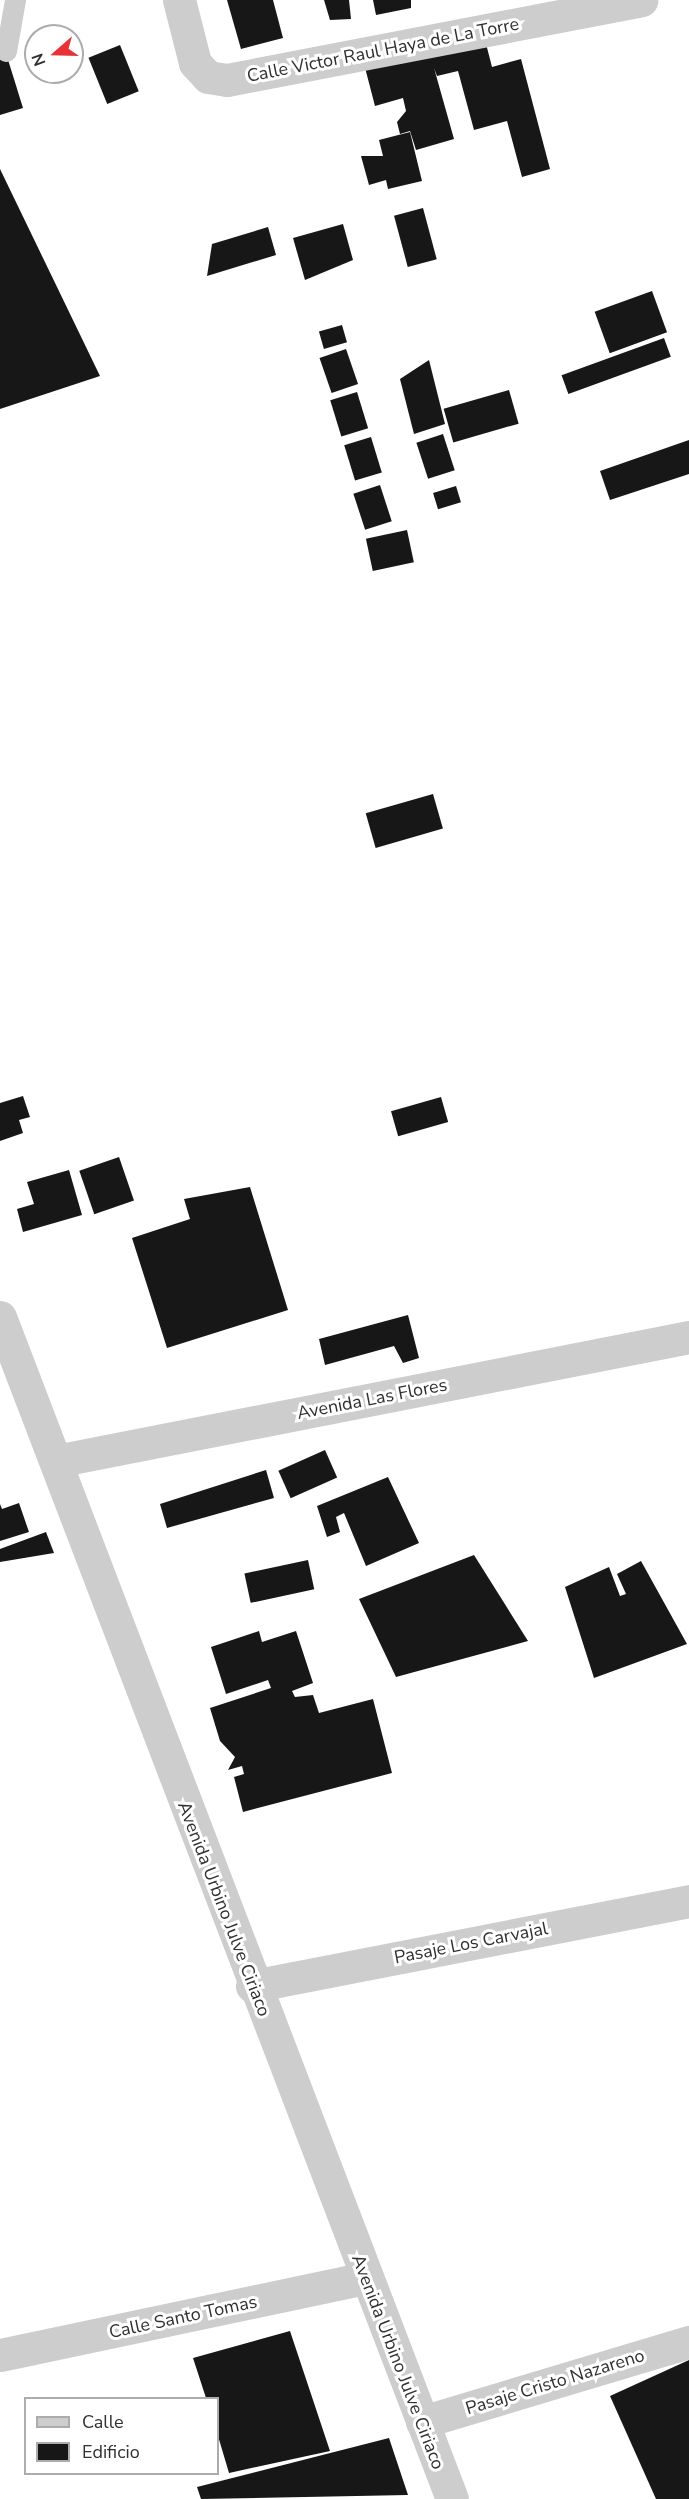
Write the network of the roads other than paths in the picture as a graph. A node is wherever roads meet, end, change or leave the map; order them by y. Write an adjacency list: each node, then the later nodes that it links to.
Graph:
1 (15, 0): 4 (lane)
2 (179, 0): 3 (street, Calle Victor Raul Haya de La Torre)
3 (641, 0)
4 (6, 51)
5 (0, 1317): 7 (street, Avenida Urbino Julve Ciriaco)
6 (689, 1337): 7 (street, Avenida Las Flores)
7 (56, 1461): 9 (street, Avenida Urbino Julve Ciriaco)
8 (689, 1900): 9 (street, Pasaje Los Carvajal)
9 (252, 1986): 10 (street, Avenida Urbino Julve Ciriaco)
10 (366, 2278): 12 (street, Calle Santo Tomas); 13 (street, Avenida Urbino Julve Ciriaco)
11 (689, 2342): 13 (street, Pasaje Cristo Nazareno)
12 (0, 2355)
13 (422, 2422): 14 (street, Avenida Urbino Julve Ciriaco)
14 (452, 2499)

